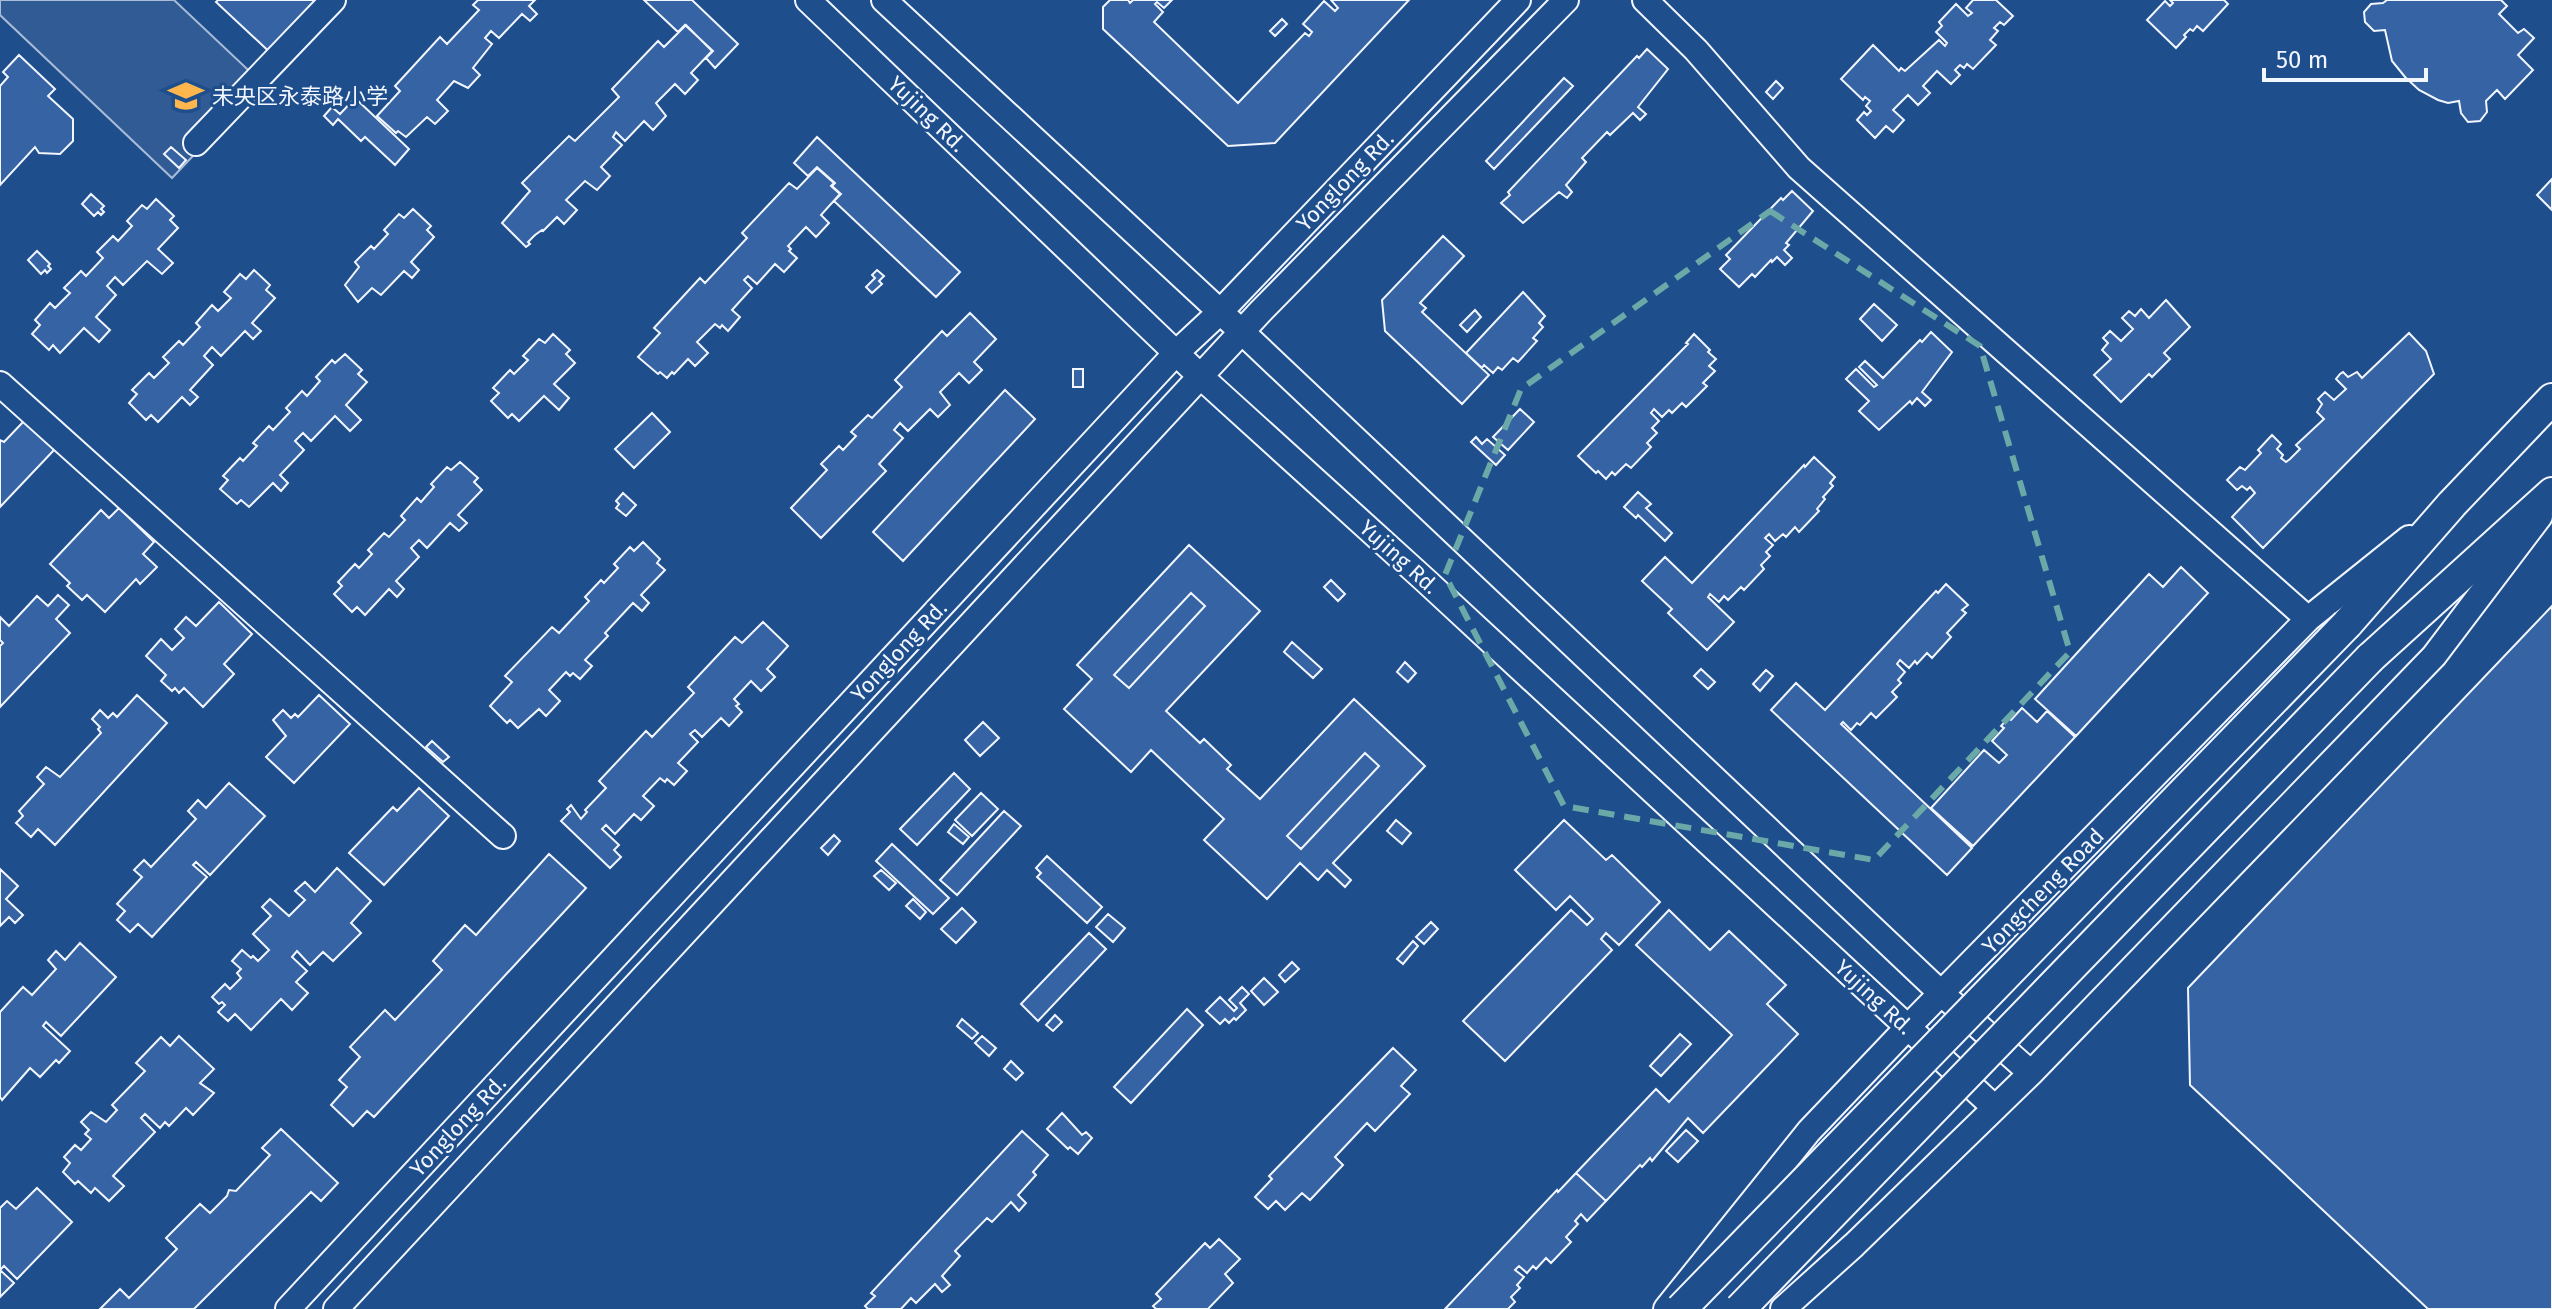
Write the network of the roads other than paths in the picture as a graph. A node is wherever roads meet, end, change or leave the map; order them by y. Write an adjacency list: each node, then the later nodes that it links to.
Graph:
1 (333, 0): 7 (street)
2 (808, 0): 10 (street, Yujing Rd.)
3 (884, 0): 8 (street)
4 (1518, 0): 8 (street, Yonglong Rd.)
5 (1566, 0): 9 (street, Yonglong Rd.)
6 (1645, 0): 17 (street)
7 (196, 143)
8 (1220, 312): 9 (street); 10 (street, Yonglong Rd.)
9 (1242, 332): 11 (street, Yonglong Rd.); 19 (street)
10 (1176, 353): 11 (street, Yujing Rd.); 23 (street, Yonglong Rd.)
11 (1200, 376): 20 (street, Yujing Rd.); 24 (street, Yonglong Rd.)
12 (0, 384): 18 (street)
13 (2552, 399): 16 (main road, Yongcheng Road)
14 (2552, 493): 27 (main road, bridge)
15 (2552, 500): 21 (street)
16 (2452, 504): 17 (street, Yongcheng Road); 26 (main road, Yongcheng Road, bridge)
17 (2308, 619): 19 (street, Yongcheng Road)
18 (503, 836)
19 (1942, 994): 20 (street, Yongcheng Road); 21 (street)
20 (1907, 1028): 22 (street, Yujing Rd.); 25 (street, Yongcheng Road)
21 (2031, 1073): 22 (street)
22 (1995, 1108): 28 (street)
23 (288, 1309)
24 (336, 1309)
25 (1666, 1309)
26 (1681, 1309)
27 (1740, 1309)
28 (1783, 1309)

